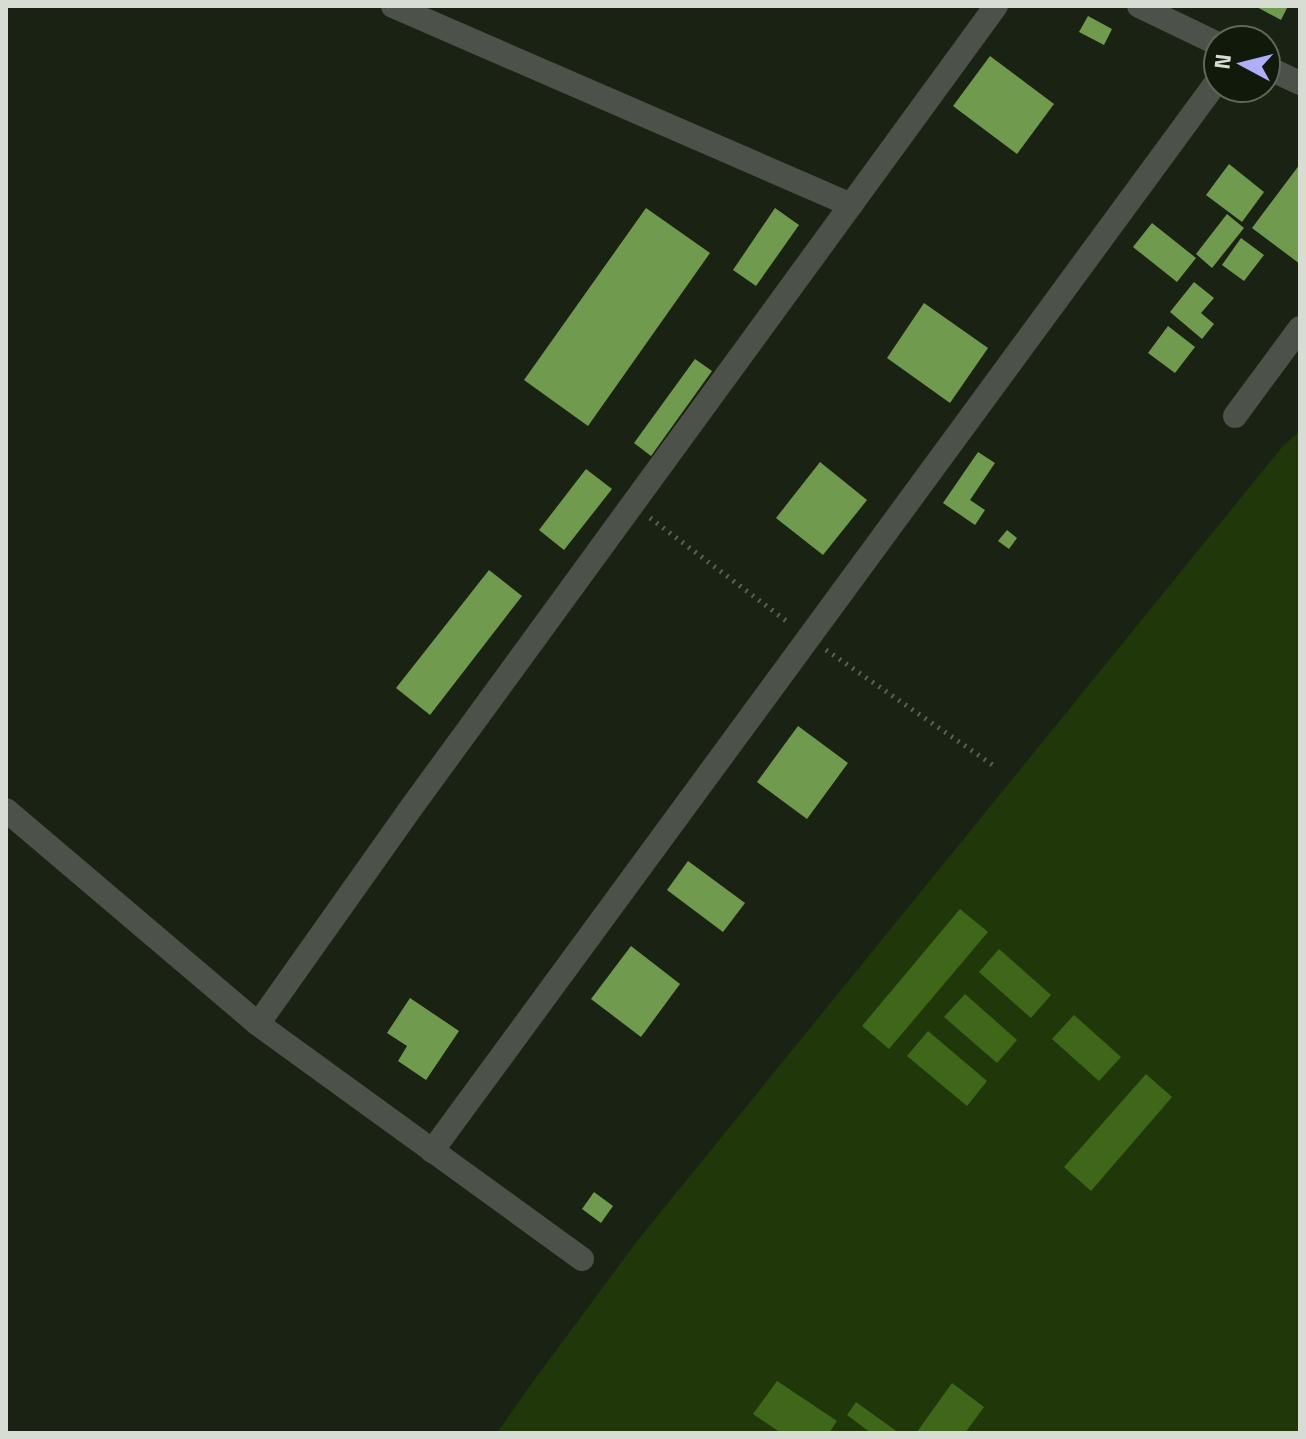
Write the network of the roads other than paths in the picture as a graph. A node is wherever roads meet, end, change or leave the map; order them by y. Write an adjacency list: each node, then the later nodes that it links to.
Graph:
1 (393, 6): 7 (street)
2 (996, 6): 7 (street)
3 (1139, 6): 4 (street)
4 (1171, 13): 5 (street)
5 (1202, 33)
6 (1202, 102): 12 (street)
7 (851, 205): 11 (street)
8 (1300, 328): 9 (street)
9 (1235, 416)
10 (6, 810): 11 (street)
11 (258, 1024): 12 (street)
12 (432, 1151): 13 (street)
13 (582, 1259)

